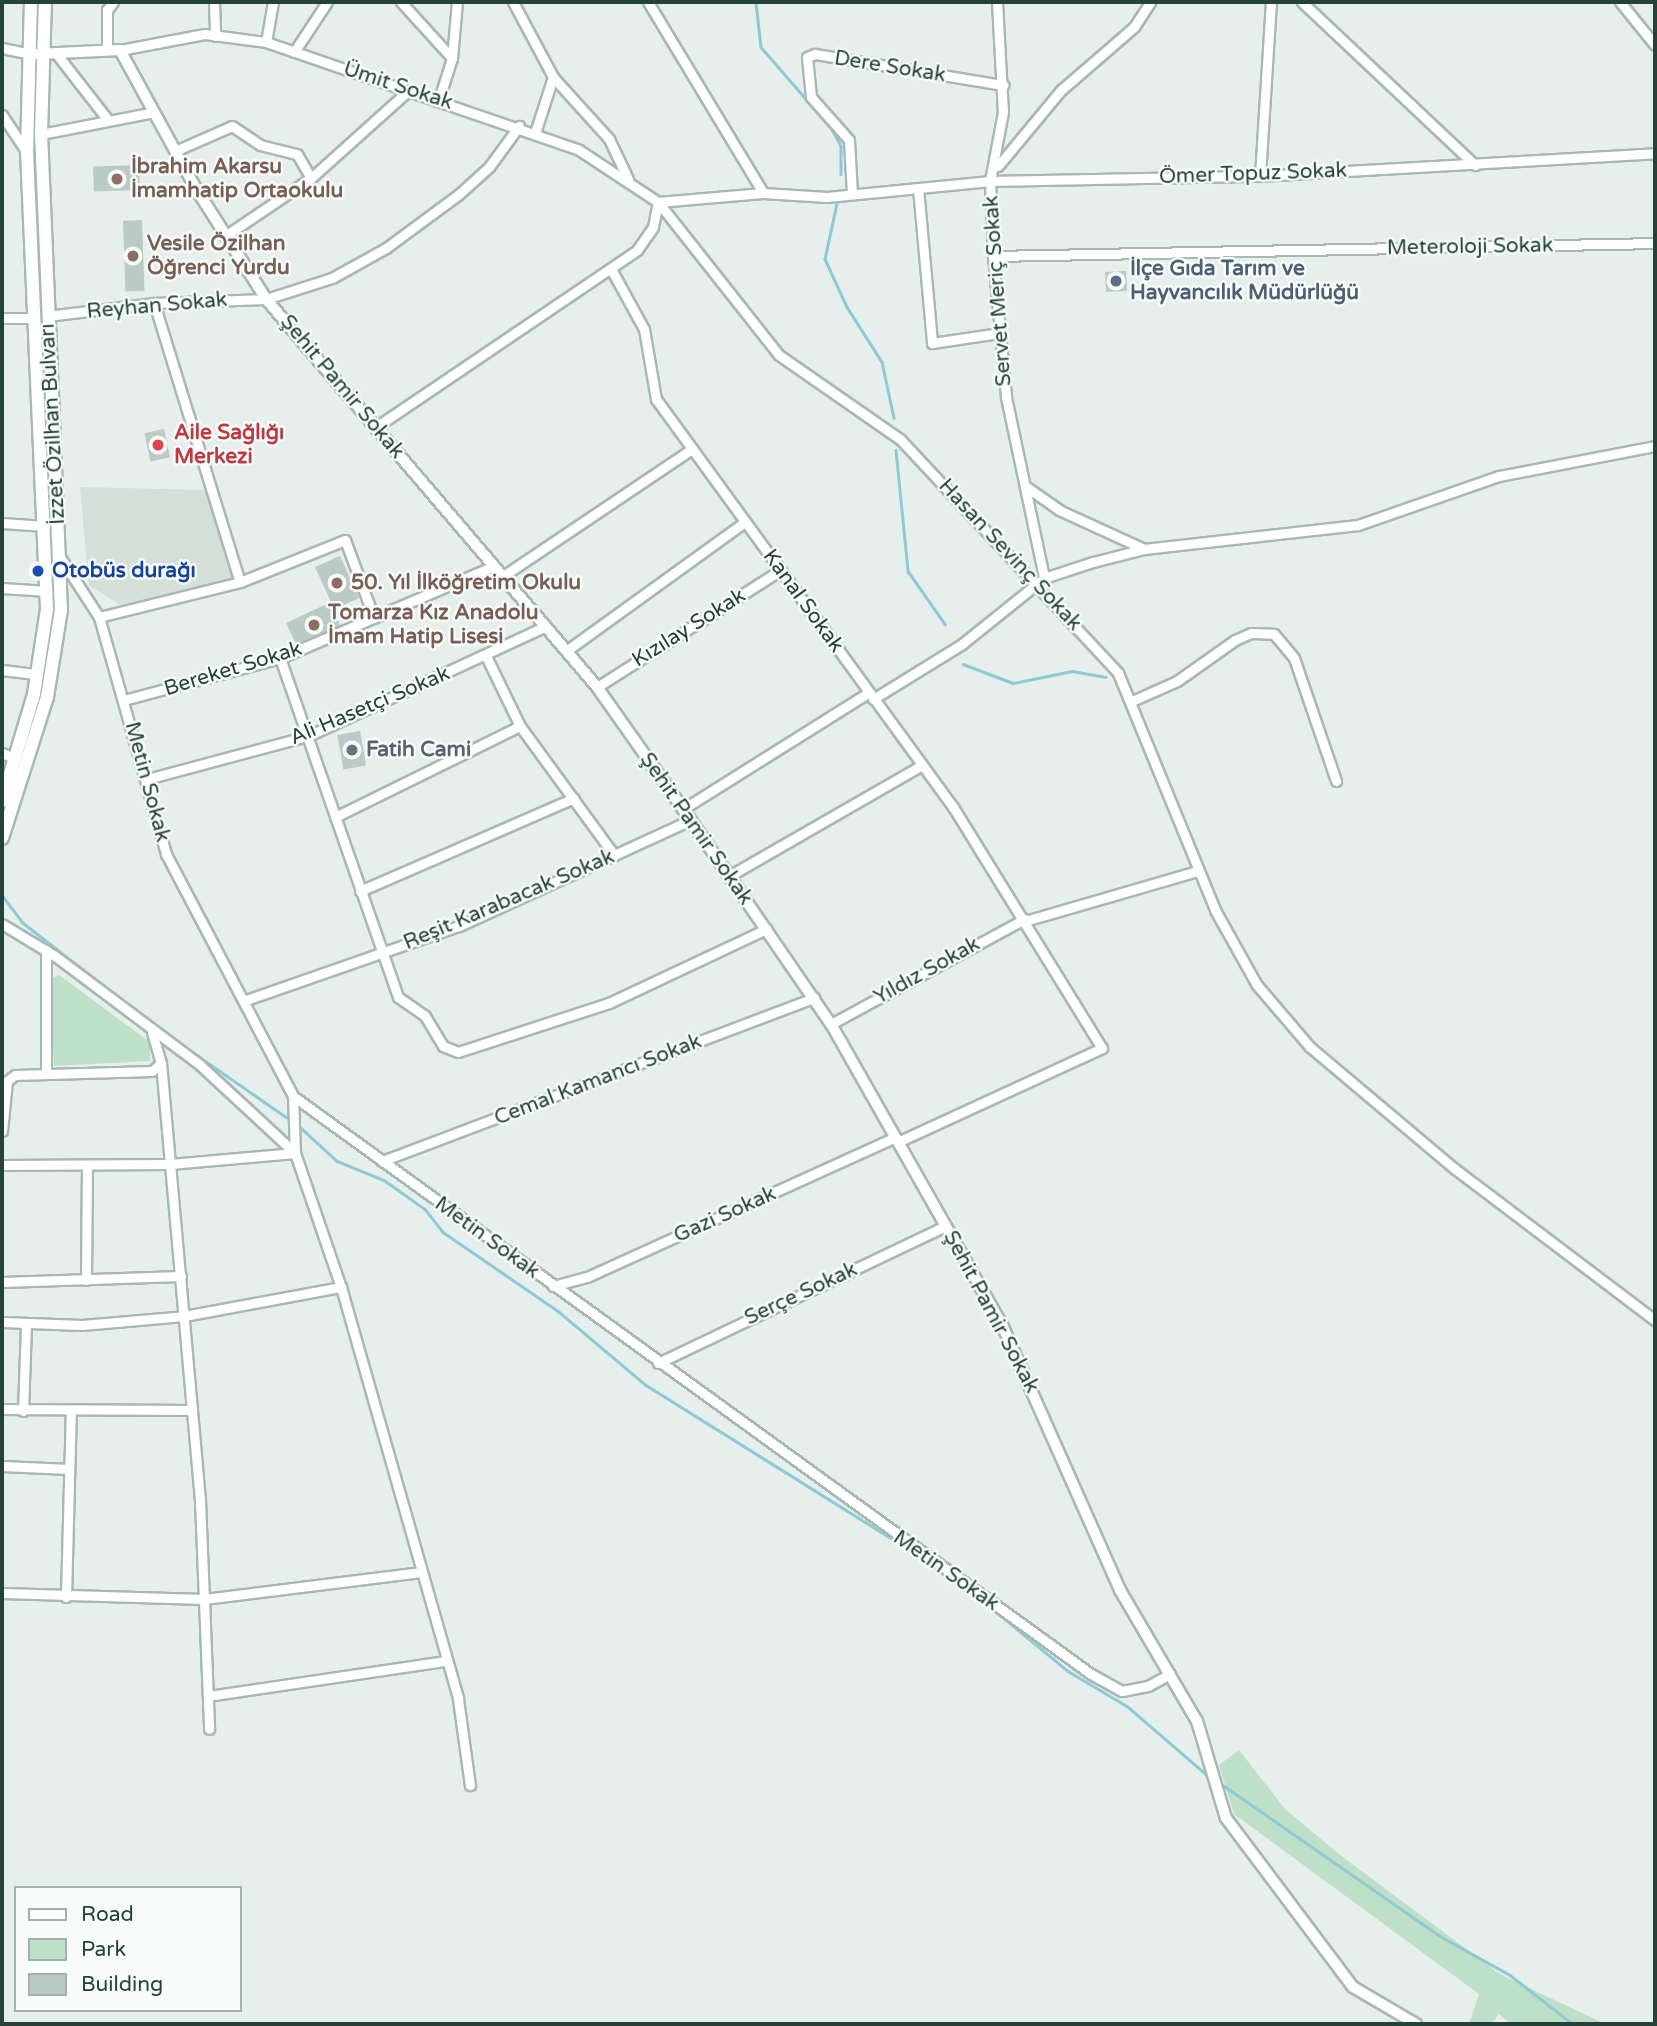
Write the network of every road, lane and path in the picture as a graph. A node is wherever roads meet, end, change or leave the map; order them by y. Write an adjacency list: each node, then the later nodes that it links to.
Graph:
1 (31, 2): 24 (main road, İzzet Özilhan Bulvarı)
2 (45, 2): 25 (main road, İzzet Özilhan Bulvarı)
3 (113, 2): 19 (street)
4 (214, 2): 16 (street)
5 (273, 2): 17 (street)
6 (327, 2): 23 (street)
7 (401, 2): 26 (street)
8 (457, 2): 26 (street)
9 (513, 2): 27 (street)
10 (648, 2): 47 (street)
11 (997, 2): 28 (street, Servet Meriç Sokak)
12 (1150, 2): 41 (street)
13 (1272, 2): 42 (street)
14 (1302, 2): 40 (street)
15 (1620, 2): 18 (street)
16 (215, 36): 17 (street, Ümit Sokak); 21 (street, Ümit Sokak)
17 (266, 42): 23 (street, Ümit Sokak)
18 (1655, 45)
19 (107, 46): 21 (street); 22 (street)
20 (2, 48): 24 (street)
21 (120, 50): 31 (street, Şehit Pamir Sokak)
22 (54, 52): 25 (street); 33 (street)
23 (294, 52): 29 (street, Ümit Sokak)
24 (26, 53): 25 (street); 38 (main road, İzzet Özilhan Bulvarı)
25 (40, 54): 36 (main road, İzzet Özilhan Bulvarı)
26 (452, 58): 30 (street)
27 (553, 77): 35 (street); 44 (street)
28 (1003, 85): 41 (street, Servet Meriç Sokak); 48 (street, Dere Sokak)
29 (408, 91): 30 (street, Ümit Sokak); 43 (street)
30 (439, 99): 34 (street, Ümit Sokak)
31 (153, 112): 33 (street); 37 (street, Şehit Pamir Sokak)
32 (2, 116): 38 (street)
33 (108, 120): 36 (street)
34 (519, 126): 35 (street, Ümit Sokak); 54 (street, Reyhan Sokak)
35 (535, 132): 44 (street, Ümit Sokak)
36 (41, 134): 56 (main road, İzzet Özilhan Bulvarı)
37 (175, 151): 43 (street); 50 (street, Şehit Pamir Sokak)
38 (27, 152): 58 (main road, İzzet Özilhan Bulvarı)
39 (1655, 153): 40 (street, Ömer Topuz Sokak)
40 (1475, 165): 42 (street, Ömer Topuz Sokak)
41 (996, 168): 45 (street, Servet Meriç Sokak)
42 (1260, 176): 45 (street, Ömer Topuz Sokak)
43 (311, 178): 50 (street)
44 (628, 181): 49 (street, Ümit Sokak)
45 (990, 181): 46 (street, Ömer Topuz Sokak); 52 (street, Servet Meriç Sokak)
46 (918, 188): 48 (street, Ömer Topuz Sokak); 59 (street)
47 (763, 193): 48 (street, Ömer Topuz Sokak); 49 (street, Ömer Topuz Sokak)
48 (852, 194)
49 (658, 202): 53 (street); 72 (street, Hasan Sevinç Sokak)
50 (225, 236): 54 (street, Şehit Pamir Sokak)
51 (1655, 243): 52 (street, Meteroloji Sokak)
52 (993, 256): 59 (street, Servet Meriç Sokak)
53 (611, 269): 60 (street); 62 (street, Kanal Sokak)
54 (267, 299): 55 (street, Reyhan Sokak); 60 (street, Şehit Pamir Sokak)
55 (154, 303): 56 (street, Reyhan Sokak); 73 (street)
56 (47, 316): 58 (main road); 68 (main road, İzzet Özilhan Bulvarı)
57 (2, 318): 58 (street)
58 (33, 318): 66 (main road, İzzet Özilhan Bulvarı)
59 (1000, 332): 63 (street, Servet Meriç Sokak)
60 (376, 427): 69 (street, Şehit Pamir Sokak)
61 (1655, 446): 67 (street)
62 (692, 449): 64 (street, Kanal Sokak); 71 (street)
63 (1028, 488): 67 (street); 72 (street, Servet Meriç Sokak)
64 (746, 522): 70 (street, Kanal Sokak); 79 (street)
65 (2, 523): 66 (street)
66 (45, 526): 75 (main road, İzzet Özilhan Bulvarı)
67 (1144, 549): 72 (street)
68 (60, 557): 76 (street, Metin Sokak); 100 (main road, İzzet Özilhan Bulvarı)
69 (494, 566): 71 (street, Şehit Pamir Sokak); 77 (street, Bereket Sokak)
70 (781, 570): 84 (street, Kızılay Sokak); 85 (street, Kanal Sokak)
71 (503, 576): 78 (street, Şehit Pamir Sokak)
72 (1041, 581): 85 (street); 86 (street, Hasan Sevinç Sokak)
73 (240, 582): 76 (street); 77 (street)
74 (2, 588): 75 (street)
75 (47, 591): 83 (main road, İzzet Özilhan Bulvarı)
76 (99, 617): 87 (street, Metin Sokak)
77 (374, 618): 81 (street, Bereket Sokak)
78 (546, 626): 79 (street, Şehit Pamir Sokak); 80 (street, Ali Hasetçi Sokak)
79 (566, 651): 84 (street, Şehit Pamir Sokak)
80 (485, 656): 88 (street); 89 (street, Ali Hasetçi Sokak)
81 (280, 659): 87 (street, Bereket Sokak); 89 (street)
82 (2, 670): 83 (street)
83 (37, 674): 91 (main road, İzzet Özilhan Bulvarı)
84 (597, 687): 97 (street, Şehit Pamir Sokak)
85 (870, 696): 92 (street, Kanal Sokak); 97 (street)
86 (1130, 697): 94 (street); 102 (street, Hasan Sevinç Sokak)
87 (124, 700): 93 (street, Metin Sokak)
88 (520, 726): 95 (street); 98 (street)
89 (308, 736): 93 (street, Ali Hasetçi Sokak); 98 (street)
90 (2, 753): 91 (street)
91 (15, 758): 96 (main road, İzzet Özilhan Bulvarı)
92 (922, 765): 103 (street); 105 (street, Kanal Sokak)
93 (146, 779): 111 (street, Metin Sokak)
94 (1336, 781)
95 (573, 798): 101 (street); 104 (street)
96 (2, 801)
97 (683, 809): 99 (street, Şehit Pamir Sokak)
98 (335, 817): 104 (street)
99 (690, 820): 101 (street, Reşit Karabacak Sokak); 103 (street, Şehit Pamir Sokak)
100 (2, 838)
101 (614, 855): 109 (street, Reşit Karabacak Sokak)
102 (1197, 871): 105 (street, Yıldız Sokak); 132 (street, Hasan Sevinç Sokak)
103 (729, 876): 107 (street, Şehit Pamir Sokak)
104 (360, 891): 109 (street)
105 (1024, 920): 112 (street, Yıldız Sokak); 114 (street, Kanal Sokak)
106 (2, 924): 108 (street)
107 (766, 929): 109 (street); 110 (street, Şehit Pamir Sokak)
108 (46, 950): 113 (street); 116 (street)
109 (381, 953): 111 (street, Reşit Karabacak Sokak)
110 (814, 998): 112 (street, Şehit Pamir Sokak); 121 (street, Cemal Kamancı Sokak)
111 (246, 1000): 117 (street, Metin Sokak)
112 (831, 1024): 119 (street, Şehit Pamir Sokak)
113 (152, 1032): 115 (street); 120 (street)
114 (1102, 1048): 119 (street, Gazi Sokak)
115 (161, 1063): 116 (street); 123 (street)
116 (46, 1072): 118 (street)
117 (293, 1096): 120 (street); 121 (street, Metin Sokak)
118 (2, 1130)
119 (897, 1140): 125 (street, Şehit Pamir Sokak); 129 (street, Gazi Sokak)
120 (295, 1153): 123 (street); 130 (street)
121 (382, 1161): 129 (street, Metin Sokak)
122 (87, 1164): 123 (street); 124 (street); 127 (street)
123 (170, 1164): 126 (street)
124 (2, 1165)
125 (945, 1226): 135 (street, Serçe Sokak); 147 (street, Şehit Pamir Sokak)
126 (181, 1276): 127 (street); 131 (street)
127 (86, 1280): 128 (street)
128 (2, 1282)
129 (552, 1286): 135 (street, Metin Sokak)
130 (341, 1287): 131 (street); 142 (street)
131 (184, 1316): 134 (street); 138 (street)
132 (1655, 1320)
133 (2, 1322): 134 (street)
134 (26, 1323): 139 (street)
135 (658, 1363): 147 (street, Metin Sokak)
136 (2, 1409): 139 (street)
137 (71, 1410): 138 (street); 139 (street); 141 (street)
138 (192, 1410): 145 (street)
139 (23, 1412)
140 (2, 1466): 141 (street)
141 (69, 1469): 144 (street)
142 (421, 1572): 145 (street); 146 (street)
143 (2, 1593): 144 (street)
144 (66, 1597): 145 (street)
145 (204, 1599): 148 (street)
146 (446, 1661): 148 (street); 150 (street)
147 (1170, 1674): 151 (street, Şehit Pamir Sokak)
148 (208, 1696): 149 (street)
149 (209, 1728)
150 (470, 1785)
151 (1416, 2024)

